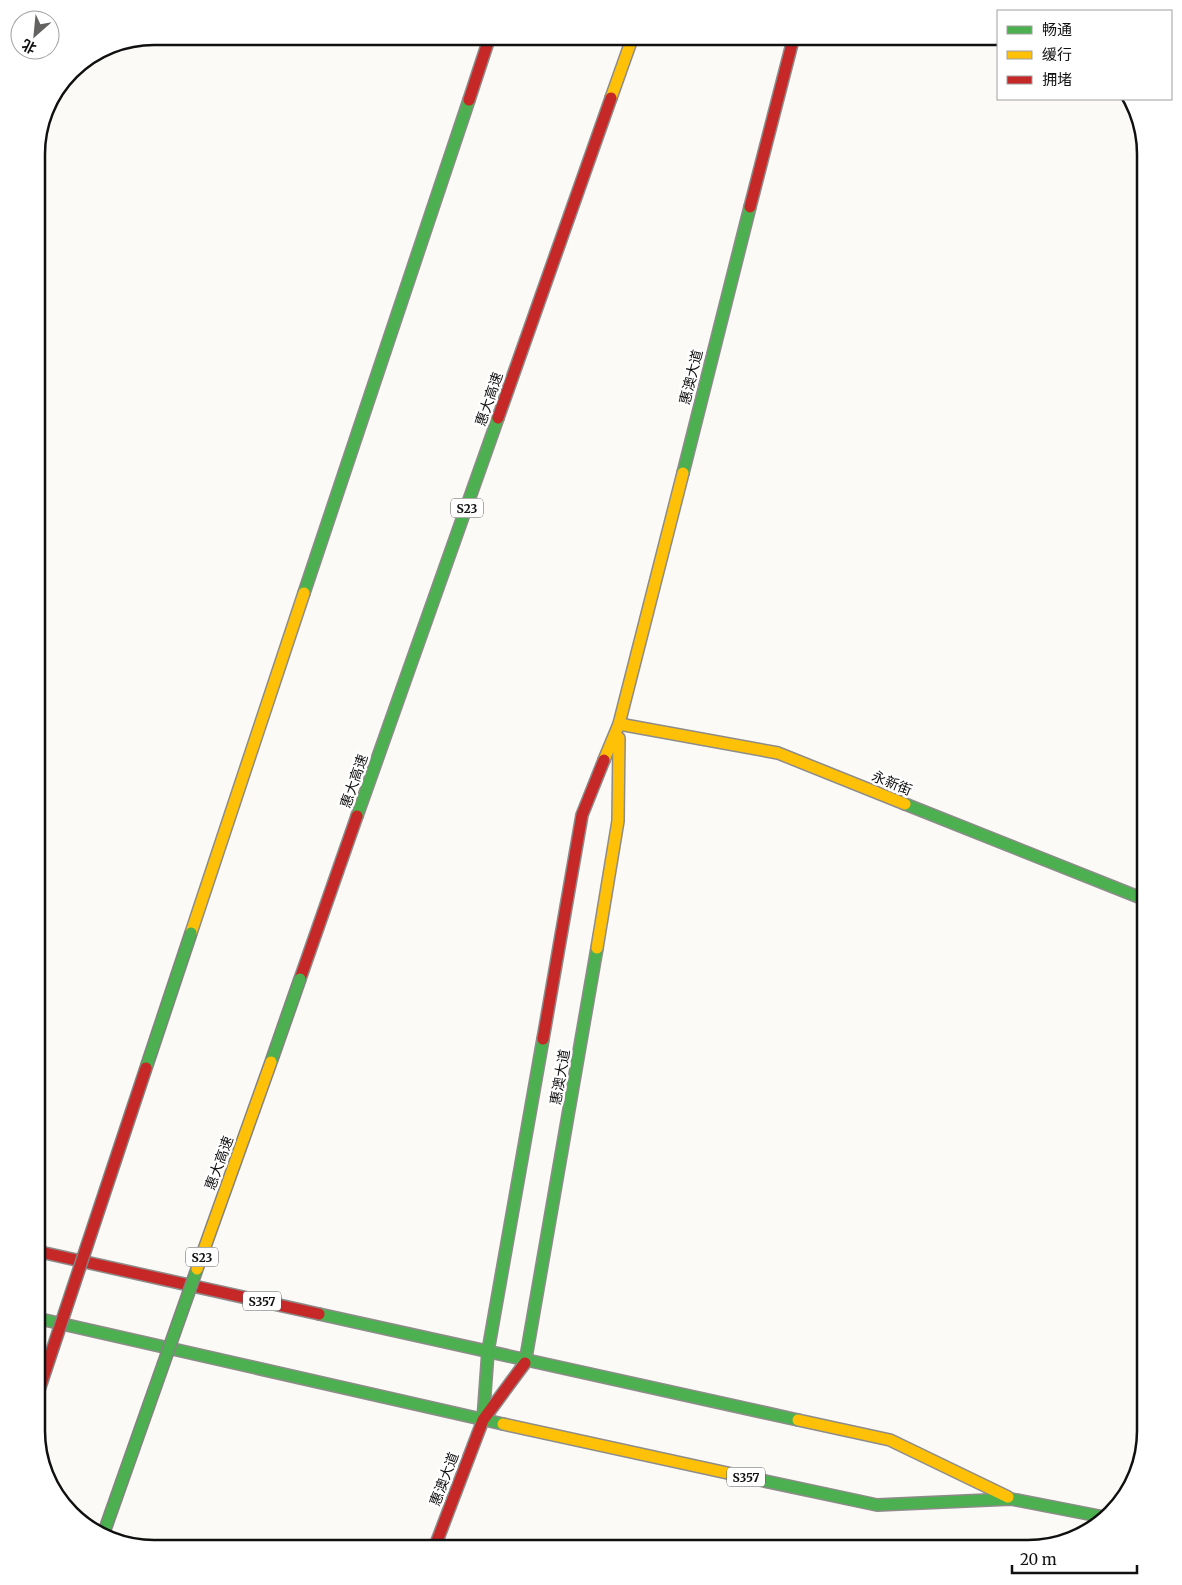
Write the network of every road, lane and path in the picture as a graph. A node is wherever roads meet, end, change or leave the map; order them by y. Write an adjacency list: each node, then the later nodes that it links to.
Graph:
1 (487, 45): 10 (main road, bridge)
2 (630, 45): 14 (main road, 惠大高速 / S23, bridge)
3 (792, 45): 4 (main road, 惠澳大道)
4 (619, 724): 5 (main road, 永新街); 8 (main road, 惠澳大道); 9 (main road, 惠澳大道)
5 (1137, 896)
6 (45, 1253): 8 (main road, S357)
7 (45, 1320): 11 (main road, S357)
8 (488, 1351): 9 (main road, S357); 11 (main road, 惠澳大道)
9 (527, 1360): 11 (main road, 惠澳大道); 12 (main road, S357)
10 (45, 1372)
11 (483, 1420): 12 (main road, S357); 15 (main road, 惠澳大道)
12 (1011, 1499): 13 (main road, S357)
13 (1097, 1516)
14 (105, 1528)
15 (437, 1540)

